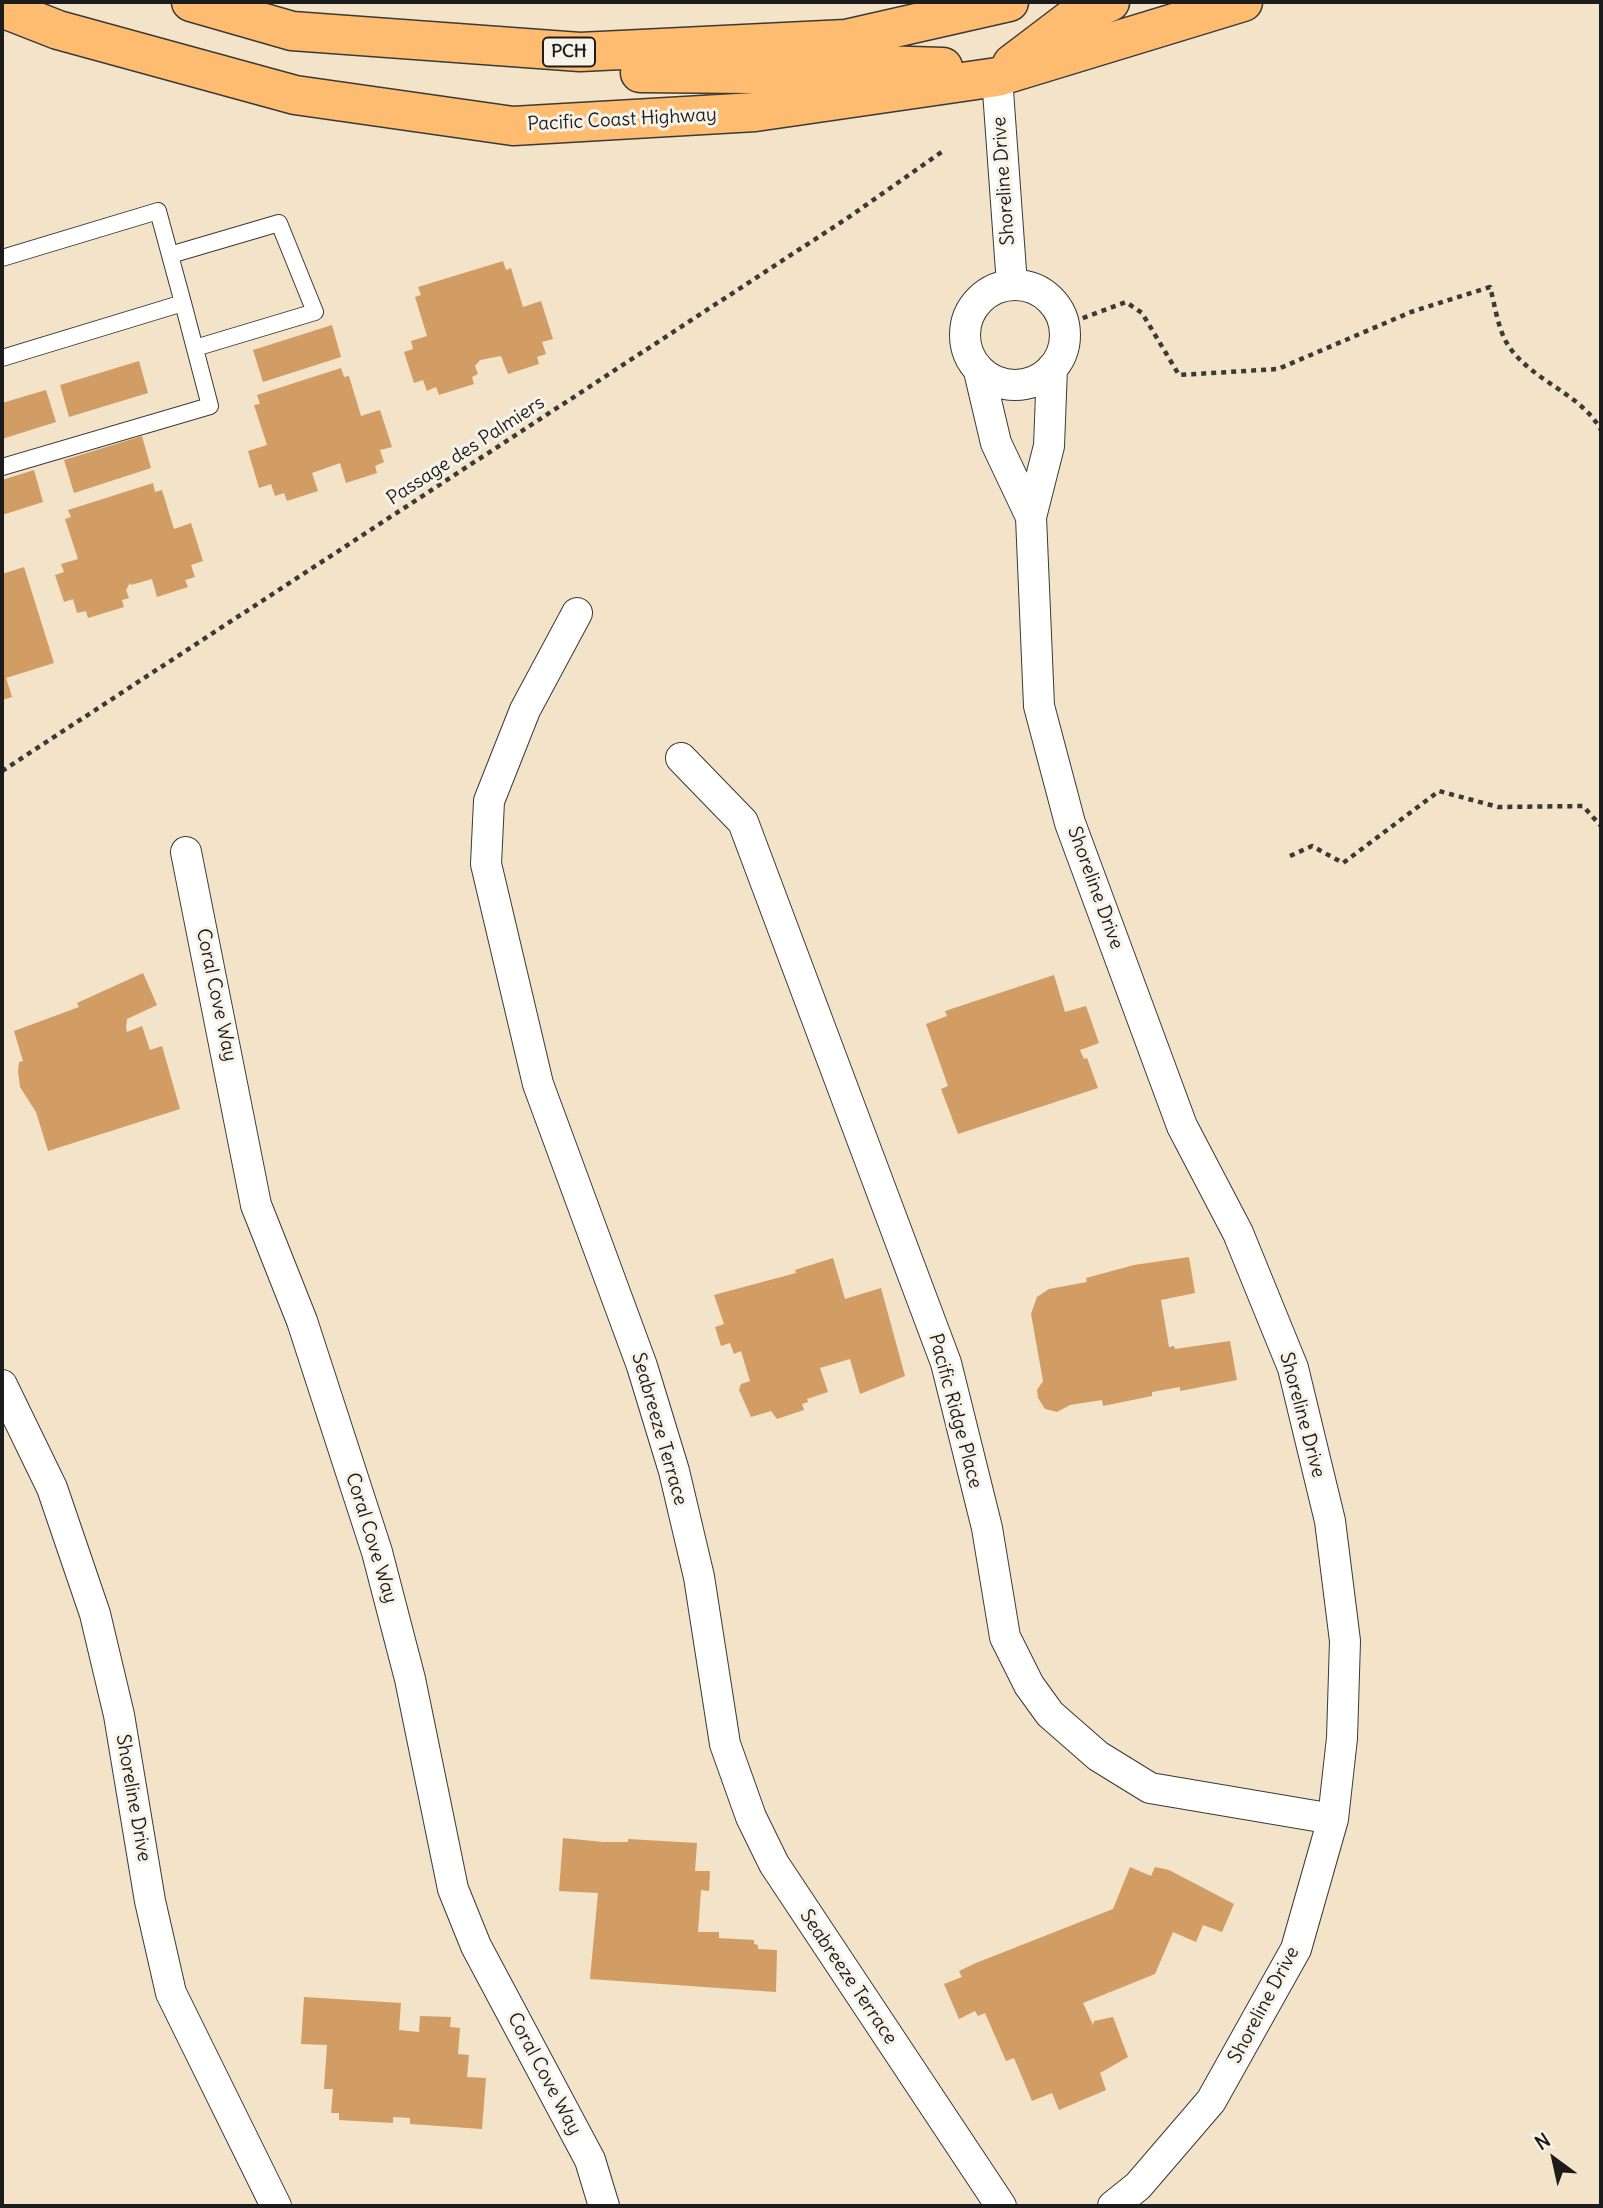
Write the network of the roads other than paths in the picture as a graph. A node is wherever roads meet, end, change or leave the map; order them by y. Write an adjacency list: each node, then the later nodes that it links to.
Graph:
1 (191, 2): 6 (highway, PCH)
2 (1009, 2): 6 (highway, PCH)
3 (1110, 2): 7 (highway)
4 (1243, 2): 7 (highway, Pacific Coast Highway)
5 (2, 8): 7 (highway, Pacific Coast Highway)
6 (292, 31): 7 (highway)
7 (997, 77): 10 (street, Shoreline Drive)
8 (170, 255): 9 (lane); 11 (lane); 12 (lane)
9 (2, 258)
10 (1012, 285): 14 (street, Shoreline Drive); 15 (street, Shoreline Drive)
11 (183, 303): 12 (lane); 13 (lane)
12 (195, 348): 16 (lane)
13 (2, 358)
14 (1052, 368): 15 (street); 17 (street, Shoreline Drive)
15 (979, 371): 17 (street, Shoreline Drive)
16 (2, 467)
17 (1031, 517): 22 (street, Shoreline Drive)
18 (577, 613): 25 (street, Seabreeze Terrace)
19 (681, 758): 22 (street, Pacific Ridge Place)
20 (186, 852): 24 (street, Coral Cove Way)
21 (2, 1385): 23 (street, Shoreline Drive)
22 (1333, 1819): 26 (street, Shoreline Drive)
23 (276, 2206)
24 (604, 2206)
25 (1001, 2206)
26 (1113, 2206)

